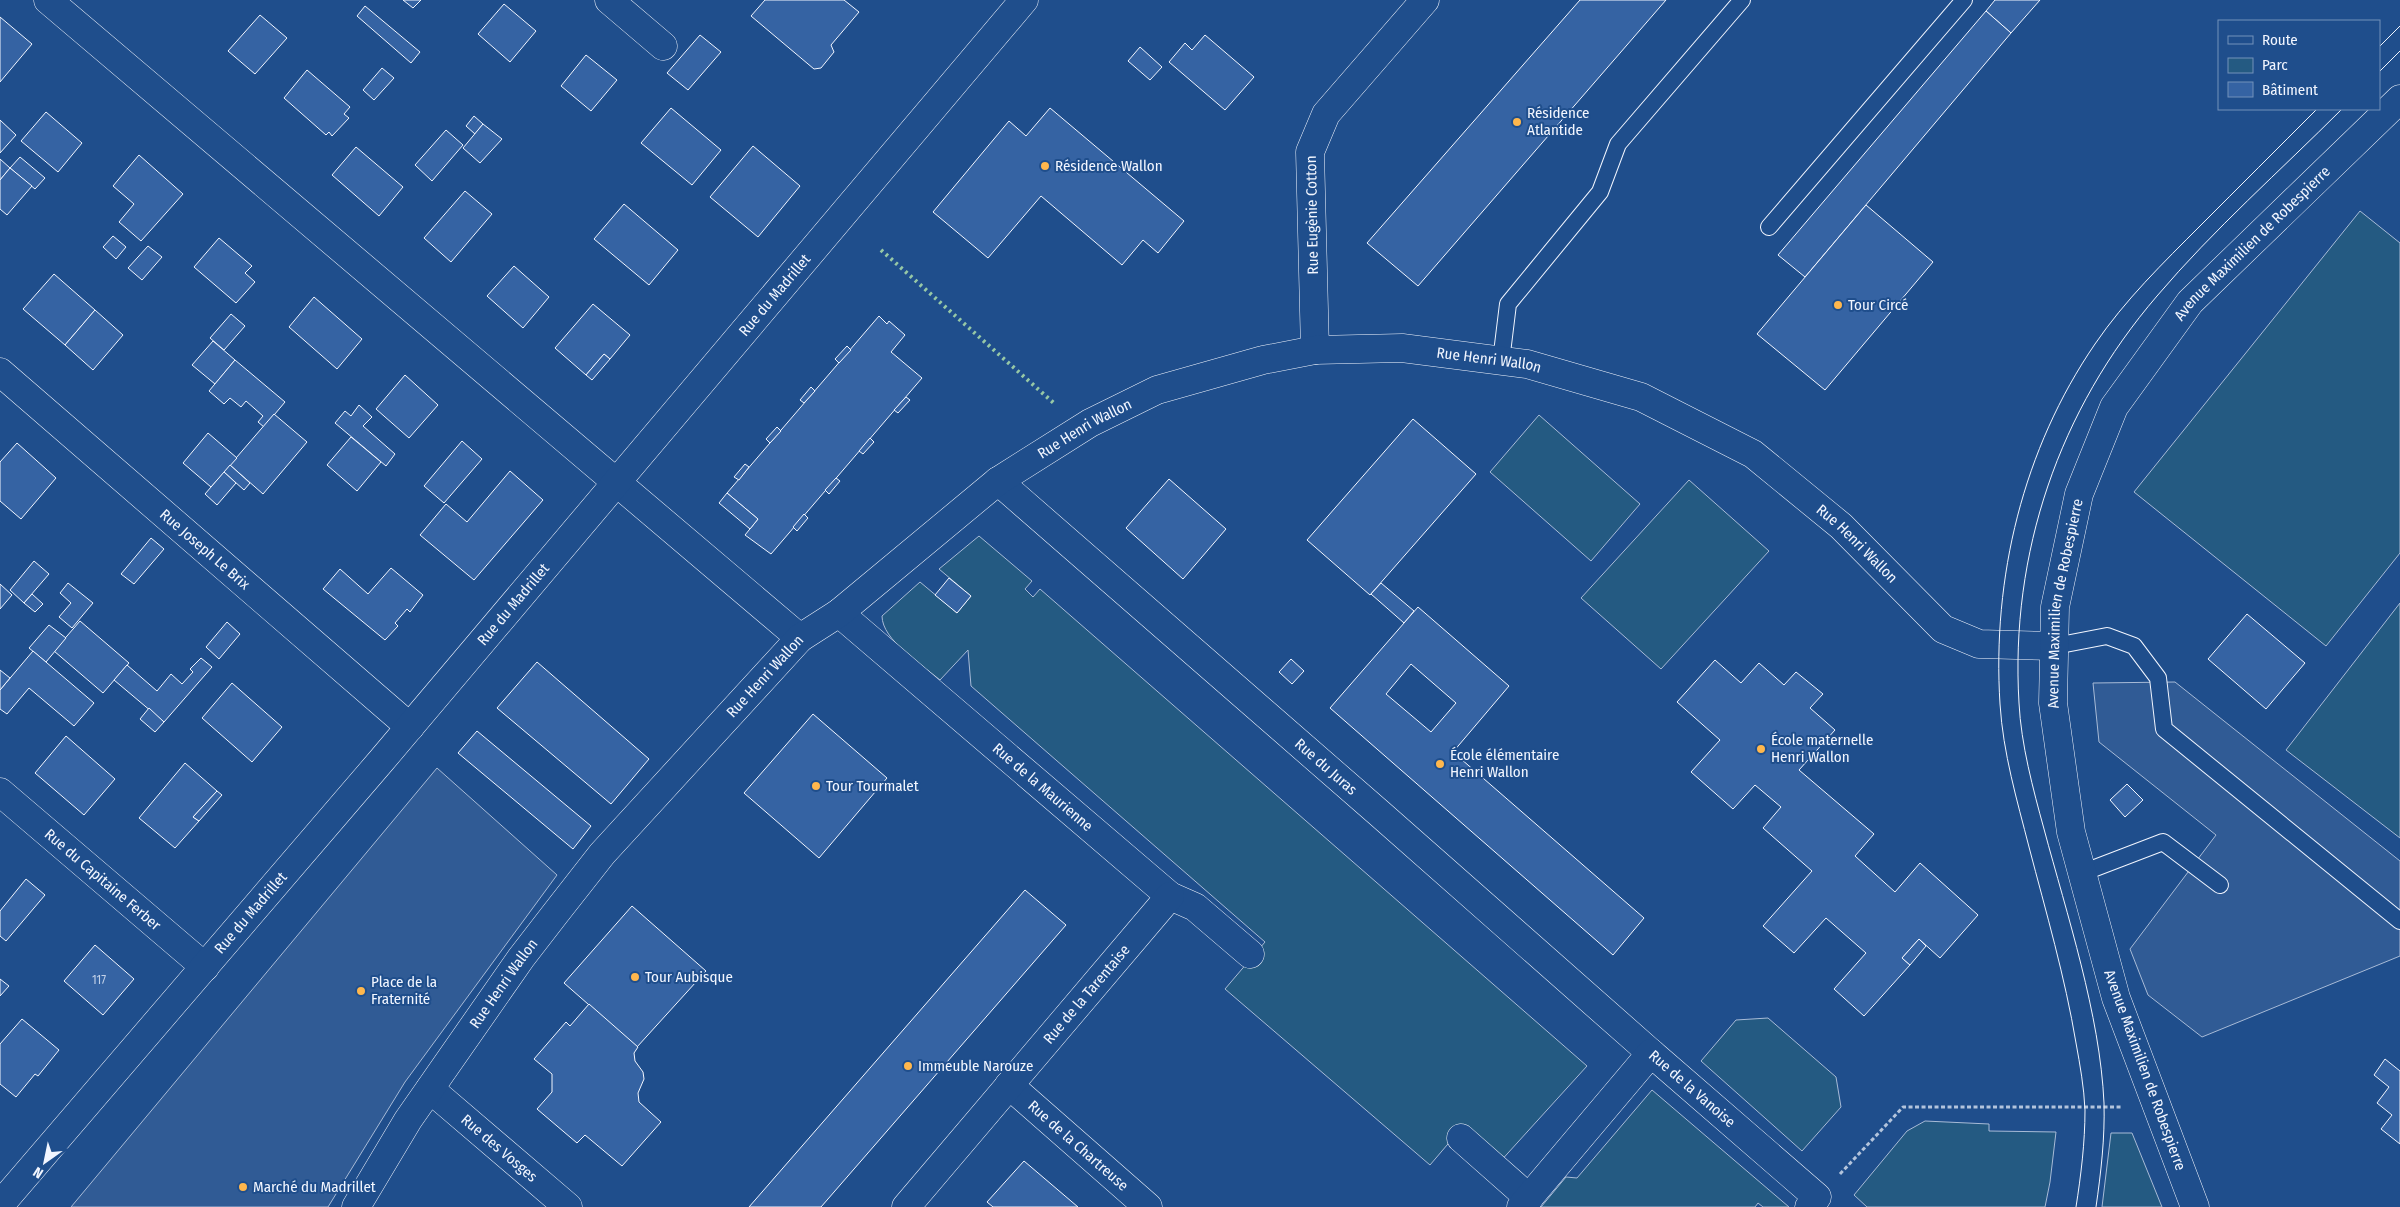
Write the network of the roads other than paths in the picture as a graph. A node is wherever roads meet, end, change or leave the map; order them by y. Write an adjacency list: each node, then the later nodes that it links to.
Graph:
1 (48, 0): 13 (street)
2 (610, 0): 7 (street)
3 (1024, 0): 13 (street, Rue du Madrillet)
4 (1424, 0): 10 (street, Rue Eugènie Cotton)
5 (1742, 0): 11 (lane)
6 (1962, 1): 9 (lane)
7 (663, 46)
8 (2400, 99): 17 (street, Avenue Maximilien de Robespierre)
9 (1770, 227)
10 (1315, 350): 11 (street, Rue Henri Wallon); 14 (street, Rue Henri Wallon)
11 (1502, 361): 17 (street, Rue Henri Wallon)
12 (0, 372): 18 (street, Rue Joseph Le Brix)
13 (617, 482): 16 (street); 18 (street, Rue du Madrillet)
14 (998, 482): 15 (street, Rue Henri Wallon); 26 (street, Rue du Juras)
15 (839, 613): 16 (street, Rue Henri Wallon); 22 (street, Rue de la Maurienne)
16 (800, 638): 28 (street, Rue Henri Wallon)
17 (2055, 646): 20 (street, Avenue Maximilien de Robespierre); 23 (lane)
18 (410, 727): 25 (street, Rue du Madrillet)
19 (0, 792): 25 (street, Rue du Capitaine Ferber)
20 (2082, 873): 21 (lane); 37 (street, Avenue Maximilien de Robespierre)
21 (2220, 885)
22 (1170, 896): 24 (street, Rue de la Maurienne); 27 (street, Rue de la Tarentaise)
23 (2400, 921)
24 (1250, 954)
25 (205, 967): 32 (street, Rue du Madrillet)
26 (1651, 1054): 30 (street, Rue de la Vanoise); 31 (street, Rue de la Vanoise)
27 (1009, 1085): 35 (street, Rue de la Tarentaise); 36 (street, Rue de la Chartreuse)
28 (430, 1088): 33 (street, Rue Henri Wallon); 34 (street, Rue des Vosges)
29 (1461, 1138): 30 (street)
30 (1525, 1202)
31 (1813, 1202)
32 (0, 1205)
33 (356, 1207)
34 (568, 1207)
35 (906, 1207)
36 (1148, 1207)
37 (2195, 1207)

